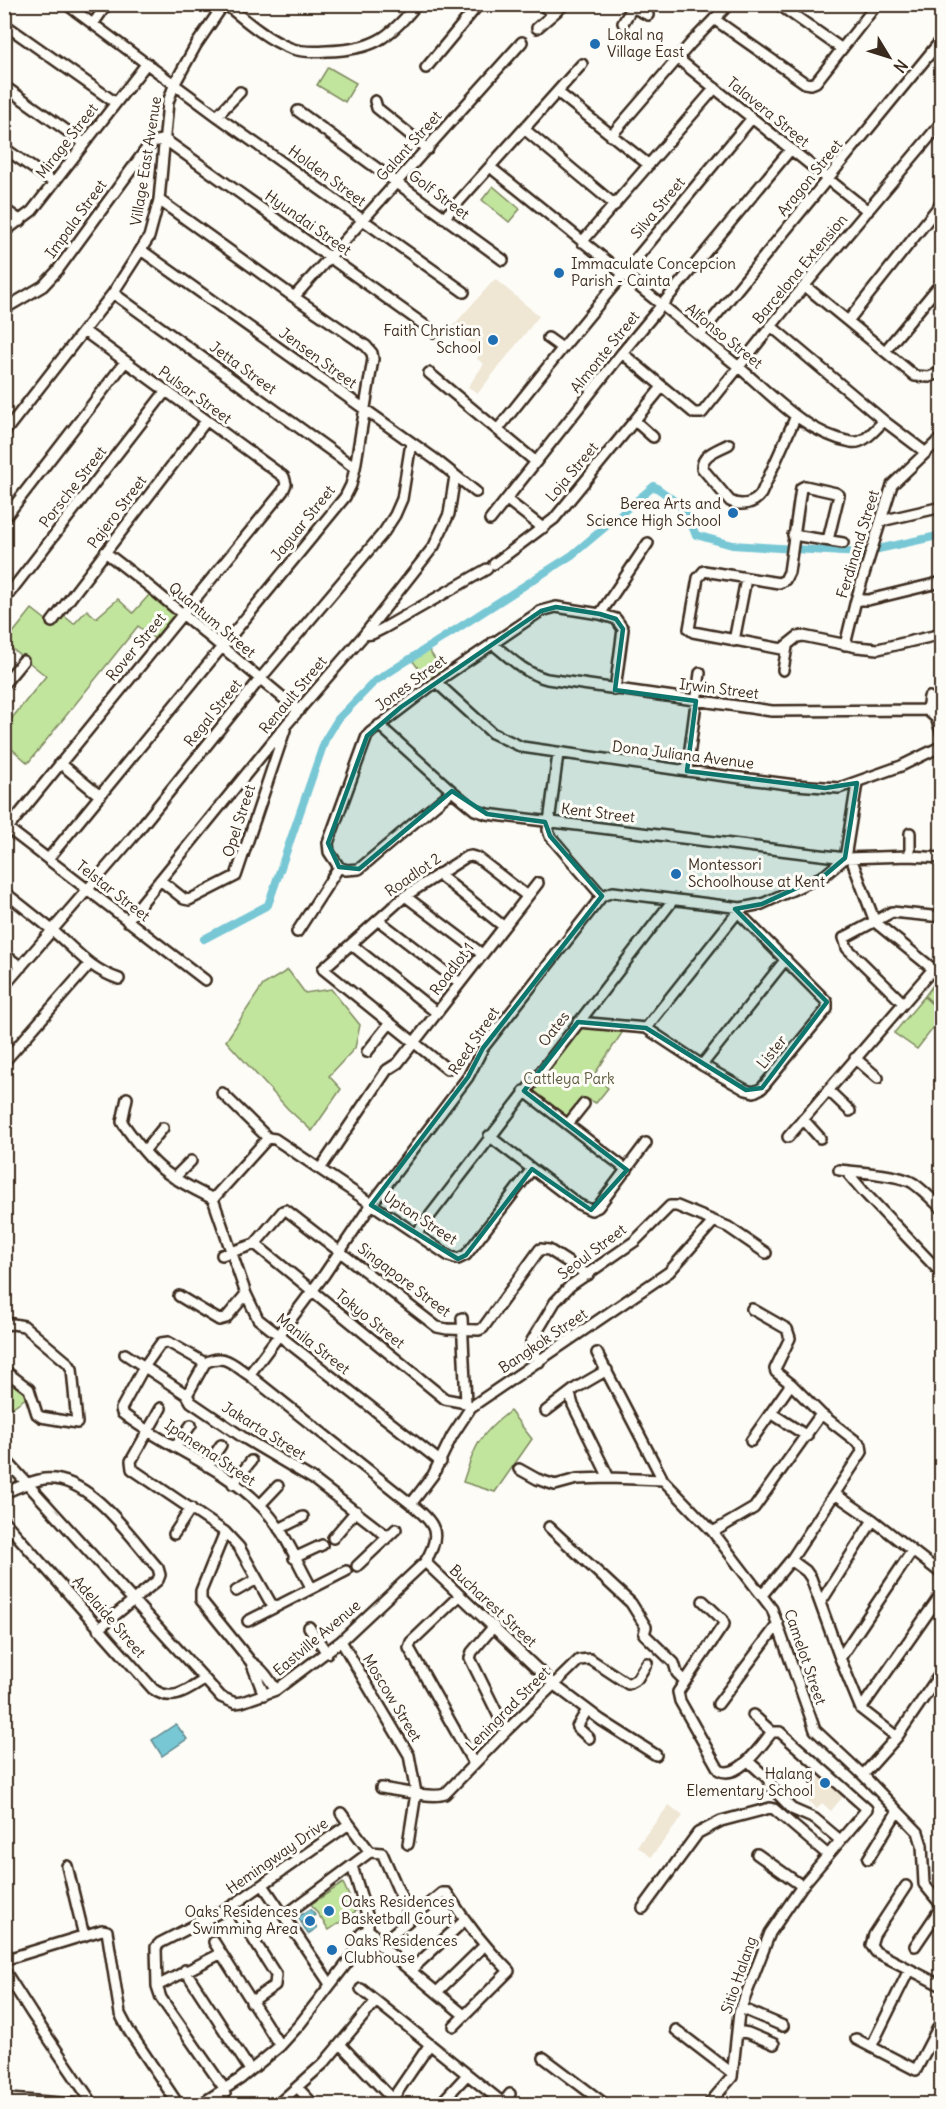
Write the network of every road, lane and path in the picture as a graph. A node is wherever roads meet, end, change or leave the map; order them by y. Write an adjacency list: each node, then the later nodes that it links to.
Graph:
1 (66, 4): 17 (street, Holden Street)
2 (107, 4): 17 (street)
3 (224, 4): 10 (street); 26 (street, Village East Avenue)
4 (479, 4): 25 (street)
5 (541, 4): 12 (street)
6 (565, 4): 12 (street)
7 (729, 4): 14 (street)
8 (778, 4): 21 (street)
9 (877, 4): 21 (street)
10 (413, 6)
11 (629, 6): 13 (street); 15 (street)
12 (554, 14): 18 (street)
13 (648, 15)
14 (714, 19): 21 (street); 22 (street)
15 (623, 23)
16 (4, 24): 32 (street)
17 (93, 24): 23 (street, Holden Street)
18 (537, 28)
19 (942, 39): 46 (street, Aragon Street)
20 (522, 42): 42 (street, Galant Street)
21 (842, 49)
22 (677, 58): 28 (street, Talavera Street); 38 (street)
23 (147, 63): 26 (street, Holden Street); 32 (street, Mirage Street)
24 (582, 64): 54 (street)
25 (426, 68)
26 (175, 82): 34 (street, Holden Street); 39 (street, Village East Avenue)
27 (4, 86): 40 (street)
28 (715, 88): 35 (street, Talavera Street); 44 (street)
29 (240, 92): 34 (street)
30 (560, 94): 38 (street)
31 (375, 101): 42 (street)
32 (116, 103): 40 (street, Mirage Street)
33 (298, 111): 48 (street, Golf Street)
34 (217, 116): 55 (street, Holden Street)
35 (752, 118): 43 (street, Talavera Street); 62 (street, Silva Street)
36 (942, 122): 53 (street, Barcelona Extension)
37 (529, 133): 51 (street)
38 (611, 136): 44 (street)
39 (164, 139): 49 (street, Village East Avenue); 60 (street, Hyundai Street); 69 (street, Impala Street)
40 (84, 143): 47 (street, Mirage Street)
41 (4, 148): 47 (street)
42 (428, 149): 48 (street, Galant Street)
43 (791, 149): 46 (street, Talavera Street); 68 (street, Almonte Street)
44 (649, 165): 51 (street)
45 (495, 171): 58 (street, Alfonso Street)
46 (829, 180): 53 (street, Talavera Street); 74 (street, Aragon Street)
47 (53, 182): 56 (street, Mirage Street)
48 (396, 182): 54 (street, Golf Street); 55 (street, Galant Street)
49 (159, 200): 59 (street, Village East Avenue); 67 (street, Jaguar Street)
50 (942, 202): 70 (street)
51 (615, 205): 58 (street)
52 (4, 209): 56 (street)
53 (868, 211): 64 (street, Barcelona Extension)
54 (444, 218): 61 (street, Golf Street)
55 (363, 220): 60 (street, Galant Street); 65 (street, Holden Street)
56 (21, 221): 57 (street, Mirage Street)
57 (4, 232)
58 (582, 242): 62 (street, Alfonso Street)
59 (141, 250): 66 (street, Village East Avenue); 85 (street, Jensen Street)
60 (330, 257): 67 (street, Galant Street); 73 (street, Hyundai Street)
61 (503, 260)
62 (622, 274): 68 (street, Alfonso Street); 76 (street, Silva Street)
63 (942, 282): 77 (street)
64 (805, 286): 70 (street); 71 (street, Barcelona Extension)
65 (464, 291)
66 (113, 293): 72 (street, Village East Avenue); 98 (street, Jetta Street)
67 (294, 297): 85 (street, Jaguar Street)
68 (662, 305): 74 (street, Alfonso Street); 78 (street, Almonte Street)
69 (4, 309)
70 (848, 321): 77 (street)
71 (771, 326): 80 (street, Barcelona Extension); 89 (street)
72 (84, 331): 79 (street, Pulsar Street); 91 (street, Village East Avenue)
73 (434, 332)
74 (700, 335): 80 (street, Alfonso Street)
75 (548, 338): 76 (street)
76 (562, 348): 90 (street, Silva Street)
77 (885, 351): 81 (street)
78 (622, 353): 83 (street, Barcelona Extension); 97 (street, Almonte Street)
79 (125, 362): 84 (street, Pulsar Street); 104 (street)
80 (738, 366): 83 (street, Barcelona Extension); 86 (street, Alfonso Street)
81 (942, 372)
82 (429, 373): 90 (street)
83 (662, 387): 88 (street, Loja Street)
84 (165, 392): 87 (street, Pulsar Street); 115 (street, Porsche Street)
85 (364, 410): 94 (street, Jensen Street); 98 (street, Jaguar Street)
86 (796, 416): 89 (street, Alfonso Street); 95 (street)
87 (206, 421): 100 (street, Pulsar Street); 112 (street, Pajero Street)
88 (635, 421): 92 (street); 107 (street, Loja Street)
89 (884, 421): 96 (street)
90 (498, 429): 97 (street)
91 (4, 433)
92 (653, 437)
93 (942, 437): 96 (street, Ferdinand Street)
94 (411, 443): 99 (street, Jensen Street); 130 (street, Regal Street)
95 (729, 444)
96 (925, 452): 106 (street, Ferdinand Street)
97 (536, 462): 102 (street, Almonte Street)
98 (355, 468): 125 (street, Jaguar Street)
99 (455, 476): 101 (street, Jensen Street); 121 (street, Renault Street)
100 (286, 484): 118 (street, Rover Street)
101 (476, 492)
102 (507, 500): 105 (street, Almonte Street); 107 (street)
103 (942, 507): 106 (street)
104 (4, 519)
105 (490, 520)
106 (882, 521): 116 (street, Ferdinand Street)
107 (543, 528): 121 (street, Loja Street)
108 (793, 539): 109 (street); 109 (street); 113 (street)
109 (828, 540): 111 (street)
110 (648, 543): 117 (street)
111 (843, 543)
112 (105, 552): 118 (street, Quantum Street); 119 (street, Pajero Street)
113 (746, 579): 122 (street); 122 (street)
114 (942, 582): 116 (street)
115 (4, 600)
116 (856, 600): 124 (street, Ferdinand Street)
117 (600, 614): 123 (street, Jones Street); 133 (street)
118 (183, 615): 125 (street, Quantum Street); 143 (street, Rover Street)
119 (52, 622)
120 (942, 634): 124 (street)
121 (364, 635): 137 (street, Renault Street)
122 (734, 641): 126 (street)
123 (492, 643): 131 (street, Jones Street); 133 (street, Irwin Street)
124 (845, 645): 126 (street)
125 (222, 647): 130 (street, Quantum Street); 147 (street, Jaguar Street)
126 (786, 647): 128 (street)
127 (23, 661): 132 (street)
128 (783, 670)
129 (700, 673): 135 (street)
130 (260, 679): 137 (street, Quantum Street); 159 (street, Regal Street)
131 (436, 682): 139 (street, Jones Street); 142 (street, Dona Juliana Avenue)
132 (4, 684)
133 (615, 690): 135 (street, Irwin Street)
134 (929, 697): 136 (street)
135 (696, 701): 136 (street, Irwin Street); 144 (street)
136 (927, 710): 140 (street)
137 (299, 711): 138 (street, Renault Street)
138 (286, 725): 157 (street, Renault Street); 157 (street, Opel Street)
139 (379, 725): 146 (street, Kent Street); 155 (street, Jones Street)
140 (942, 734)
141 (942, 746): 145 (street, Dona Juliana Avenue)
142 (558, 754): 144 (street, Dona Juliana Avenue); 148 (street)
143 (60, 763): 147 (street); 149 (street, Rover Street)
144 (687, 771): 145 (street, Dona Juliana Avenue)
145 (857, 783): 152 (street)
146 (452, 791): 148 (street, Kent Street); 155 (street)
147 (100, 795): 154 (street, Jaguar Street)
148 (548, 822): 152 (street, Kent Street); 163 (street)
149 (6, 827): 154 (street, Telstar Street)
150 (910, 833): 151 (street)
151 (910, 856): 152 (street, Kent Street); 153 (street, Kent Street)
152 (848, 858): 165 (street); 169 (street)
153 (942, 858)
154 (48, 859): 159 (street, Telstar Street)
155 (339, 867): 172 (street)
156 (438, 874): 161 (street, Roadlot 2); 162 (street, Roadlot 2); 170 (street)
157 (160, 880): 168 (street, Renault Street)
158 (538, 883): 162 (street, Roadlot 1)
159 (87, 891): 168 (street, Telstar Street); 171 (street, Regal Street)
160 (4, 892): 171 (street)
161 (405, 896): 167 (street, Roadlot 2); 175 (street)
162 (527, 896): 170 (street, Roadlot 1)
163 (602, 896): 164 (street); 218 (street, Reed Street)
164 (673, 900): 165 (street); 187 (street, Oates)
165 (739, 910): 176 (street, Lister); 189 (street)
166 (942, 917): 169 (street)
167 (378, 920): 173 (street, Roadlot 2); 183 (street)
168 (127, 921): 182 (street, Telstar Street)
169 (875, 922): 179 (street); 185 (street)
170 (503, 926): 175 (street, Roadlot 1)
171 (53, 931): 177 (street); 178 (street, Regal Street)
172 (297, 932)
173 (352, 945): 186 (street); 188 (street, Roadlot 2)
174 (4, 954): 178 (street)
175 (482, 954): 183 (street, Roadlot 1)
176 (786, 959): 194 (street); 194 (street, Lister)
177 (89, 964): 181 (street); 193 (street)
178 (21, 967): 184 (street, Regal Street)
179 (933, 969): 180 (street); 185 (street)
180 (942, 978)
181 (119, 979)
182 (205, 980)
183 (460, 983): 186 (street, Roadlot 1)
184 (4, 986)
185 (903, 1003): 192 (street)
186 (437, 1013): 190 (street, Roadlot 1)
187 (578, 1022): 189 (street, Lister); 198 (street, Oates)
188 (390, 1023): 190 (street); 191 (street)
189 (646, 1028): 194 (street, Lister)
190 (414, 1042): 195 (street); 214 (street, Roadlot 1)
191 (367, 1052)
192 (855, 1058): 196 (street); 197 (street)
193 (4, 1062)
194 (702, 1065)
195 (447, 1069)
196 (878, 1078)
197 (828, 1090): 202 (street); 203 (street)
198 (524, 1091): 204 (street); 206 (street, Oates)
199 (222, 1093): 208 (street, Upton Street)
200 (127, 1098): 211 (street)
201 (584, 1104): 204 (street)
202 (850, 1111)
203 (803, 1119): 207 (street); 209 (street)
204 (567, 1124): 215 (street)
205 (163, 1128): 211 (street)
206 (489, 1136): 213 (street); 221 (street, Oates)
207 (788, 1137)
208 (268, 1138): 214 (street, Upton Street); 217 (street)
209 (820, 1138)
210 (646, 1143): 215 (street)
211 (145, 1150): 216 (street)
212 (191, 1161): 216 (street)
213 (532, 1168): 215 (street); 221 (street, Upton Street)
214 (320, 1169): 218 (street, Upton Street)
215 (627, 1170)
216 (174, 1178): 217 (street)
217 (213, 1199): 224 (street, Manila Street)
218 (371, 1205): 221 (street, Upton Street); 223 (street)
219 (941, 1206): 226 (street)
220 (714, 1221): 225 (street, Seoul Street); 227 (street, Seoul Street); 238 (street, Bangkok Street)
221 (416, 1234)
222 (255, 1244): 223 (street, Singapore Street); 224 (street); 228 (street, Tokyo Street)
223 (340, 1251): 228 (street); 234 (street, Singapore Street)
224 (227, 1253): 229 (street, Manila Street)
225 (766, 1254)
226 (942, 1274)
227 (588, 1275): 234 (street, Singapore Street); 238 (street, Seoul Street)
228 (312, 1291): 235 (street); 247 (street, Tokyo Street)
229 (246, 1294): 230 (street); 235 (street, Manila Street)
230 (179, 1296)
231 (752, 1309): 244 (street)
232 (462, 1318): 234 (street)
233 (4, 1324): 241 (street)
234 (463, 1330): 247 (street)
235 (277, 1336): 243 (street); 260 (street, Manila Street)
236 (597, 1353): 242 (street, Camelot Street)
237 (125, 1354): 240 (street, Jakarta Street)
238 (539, 1362): 247 (street, Bangkok Street)
239 (205, 1363): 240 (street); 243 (street, Eastville Avenue); 246 (street)
240 (144, 1366): 246 (street, Jakarta Street); 253 (street, Ipanema Street)
241 (4, 1370)
242 (607, 1370): 245 (street); 264 (street, Camelot Street)
243 (249, 1375): 270 (street, Eastville Avenue)
244 (791, 1384): 250 (street); 251 (street)
245 (570, 1394): 249 (street); 263 (street)
246 (187, 1395): 273 (street, Jakarta Street)
247 (468, 1405): 260 (street, Bangkok Street)
248 (161, 1408): 253 (street)
249 (546, 1411)
250 (771, 1413): 254 (street); 255 (street)
251 (821, 1414): 254 (street); 269 (street)
252 (191, 1425): 257 (street)
253 (147, 1429): 257 (street, Ipanema Street); 272 (street)
254 (807, 1436): 281 (street)
255 (751, 1441)
256 (221, 1445): 261 (street)
257 (176, 1446): 261 (street, Ipanema Street)
258 (4, 1458): 265 (street, Eastville Avenue)
259 (250, 1461): 266 (street)
260 (441, 1462): 270 (street, Bangkok Street)
261 (207, 1466): 266 (street, Ipanema Street)
262 (519, 1469): 263 (street)
263 (609, 1478): 264 (street)
264 (663, 1480): 281 (street, Camelot Street)
265 (29, 1483): 268 (street); 299 (street, Eastville Avenue); 299 (street)
266 (233, 1484): 271 (street, Ipanema Street)
267 (278, 1486): 271 (street)
268 (4, 1493)
269 (835, 1494): 275 (street); 288 (street)
270 (411, 1504): 289 (street, Eastville Avenue)
271 (260, 1505): 278 (street, Ipanema Street)
272 (191, 1508): 280 (street); 282 (street)
273 (356, 1511): 283 (street, Jakarta Street); 284 (street)
274 (303, 1517): 278 (street)
275 (873, 1520): 286 (street); 301 (street)
276 (4, 1521): 307 (street, Adelaide Street)
277 (549, 1527): 315 (street)
278 (279, 1529): 287 (street, Ipanema Street)
279 (396, 1529): 283 (street)
280 (225, 1532): 293 (street); 311 (street)
281 (712, 1532): 297 (street, Camelot Street)
282 (174, 1534)
283 (387, 1536): 290 (street)
284 (333, 1538)
285 (322, 1545): 287 (street)
286 (912, 1551): 292 (street); 310 (street)
287 (294, 1558): 294 (street, Ipanema Street)
288 (791, 1560): 297 (street); 301 (street)
289 (425, 1562): 298 (street, Bucharest Street); 308 (street, Eastville Avenue)
290 (357, 1566)
291 (346, 1571): 294 (street)
292 (942, 1574)
293 (257, 1579): 295 (street); 302 (street)
294 (311, 1587): 302 (street)
295 (236, 1591)
296 (942, 1593): 320 (street)
297 (763, 1594): 304 (street, Camelot Street)
298 (459, 1596): 305 (street, Bucharest Street); 329 (street)
299 (134, 1599): 307 (street); 314 (street, Eastville Avenue)
300 (703, 1601): 315 (street)
301 (821, 1602): 310 (street)
302 (273, 1607): 303 (street)
303 (248, 1621)
304 (778, 1624): 319 (street); 330 (street, Camelot Street)
305 (494, 1626): 316 (street, Bucharest Street); 323 (street)
306 (309, 1627): 309 (street)
307 (99, 1629): 314 (street, Adelaide Street)
308 (341, 1641): 309 (street, Eastville Avenue); 332 (street, Moscow Street)
309 (327, 1653): 317 (street, Eastville Avenue)
310 (840, 1658): 320 (street)
311 (251, 1662): 317 (street); 318 (street)
312 (647, 1664): 316 (street, Leningrad Street)
313 (942, 1671): 325 (street)
314 (204, 1680): 318 (street, Eastville Avenue)
315 (685, 1681): 328 (street)
316 (554, 1684): 321 (street, Bucharest Street); 323 (street, Leningrad Street)
317 (276, 1690): 318 (street, Eastville Avenue)
318 (264, 1695)
319 (718, 1704)
320 (861, 1709): 325 (street)
321 (587, 1710): 326 (street); 327 (street, Bucharest Street)
322 (753, 1715): 324 (street)
323 (506, 1731): 329 (street, Leningrad Street)
324 (772, 1732): 328 (street); 336 (street, Sitio Halang)
325 (897, 1737): 330 (street)
326 (589, 1738)
327 (656, 1755)
328 (748, 1761): 336 (street)
329 (474, 1764): 332 (street, Leningrad Street)
330 (863, 1775): 333 (street, Camelot Street)
331 (381, 1788): 332 (street, Leningrad Street)
332 (416, 1793): 337 (street, Moscow Street)
333 (897, 1812): 341 (street); 348 (street, Camelot Street)
334 (341, 1813): 335 (street, Hemingway Drive)
335 (349, 1824): 338 (street, Hemingway Drive); 344 (street, Hemingway Drive)
336 (840, 1840): 340 (street, Sitio Halang)
337 (408, 1844)
338 (375, 1852): 343 (street); 351 (street, Hemingway Drive)
339 (757, 1854): 345 (street)
340 (828, 1855): 345 (street, Sitio Halang); 349 (street)
341 (868, 1859)
342 (68, 1866): 354 (street)
343 (351, 1866): 350 (street); 353 (street)
344 (263, 1885): 347 (street, Hemingway Drive); 350 (street)
345 (802, 1886): 373 (street, Sitio Halang)
346 (906, 1886): 365 (street)
347 (232, 1906): 367 (street, Hemingway Drive); 372 (street)
348 (942, 1906): 359 (street)
349 (643, 1908)
350 (284, 1916): 366 (street)
351 (411, 1919): 352 (street); 356 (street)
352 (464, 1921): 358 (street); 364 (street)
353 (368, 1930): 356 (street); 357 (street)
354 (84, 1936): 361 (street); 397 (street)
355 (214, 1942): 360 (street)
356 (377, 1943): 357 (street); 364 (street)
357 (361, 1945): 366 (street)
358 (484, 1946): 370 (street); 374 (street)
359 (915, 1946)
360 (220, 1954): 363 (street); 372 (street)
361 (4, 1960)
362 (4, 1970): 396 (street)
363 (185, 1970): 367 (street); 387 (street)
364 (411, 1970): 370 (street)
365 (909, 1970): 368 (street); 385 (street)
366 (330, 1984): 384 (street)
367 (158, 1986): 391 (street)
368 (942, 1986)
369 (362, 1989): 371 (street)
370 (437, 1992): 374 (street)
371 (376, 2001): 381 (street); 382 (street)
372 (251, 2002): 384 (street)
373 (741, 2008): 377 (street); 379 (street, Sitio Halang)
374 (464, 2015): 376 (street)
375 (942, 2020): 385 (street)
376 (454, 2026)
377 (783, 2026)
378 (676, 2030): 388 (street)
379 (737, 2031): 383 (street); 388 (street, Sitio Halang)
380 (856, 2039): 385 (street)
381 (340, 2044): 390 (street); 394 (street)
382 (430, 2044): 389 (street); 394 (street)
383 (774, 2044)
384 (280, 2046): 387 (street)
385 (870, 2047)
386 (544, 2058): 404 (street)
387 (250, 2070): 391 (street)
388 (732, 2073): 405 (street, Sitio Halang)
389 (467, 2075): 402 (street); 403 (street)
390 (297, 2087): 400 (street); 401 (street)
391 (226, 2088): 398 (street); 399 (street)
392 (510, 2094): 403 (street)
393 (10, 2098): 395 (street)
394 (390, 2102)
395 (74, 2104)
396 (93, 2104)
397 (178, 2104)
398 (201, 2104)
399 (212, 2104)
400 (278, 2104)
401 (313, 2104)
402 (440, 2104)
403 (502, 2104)
404 (605, 2104)
405 (710, 2104)

